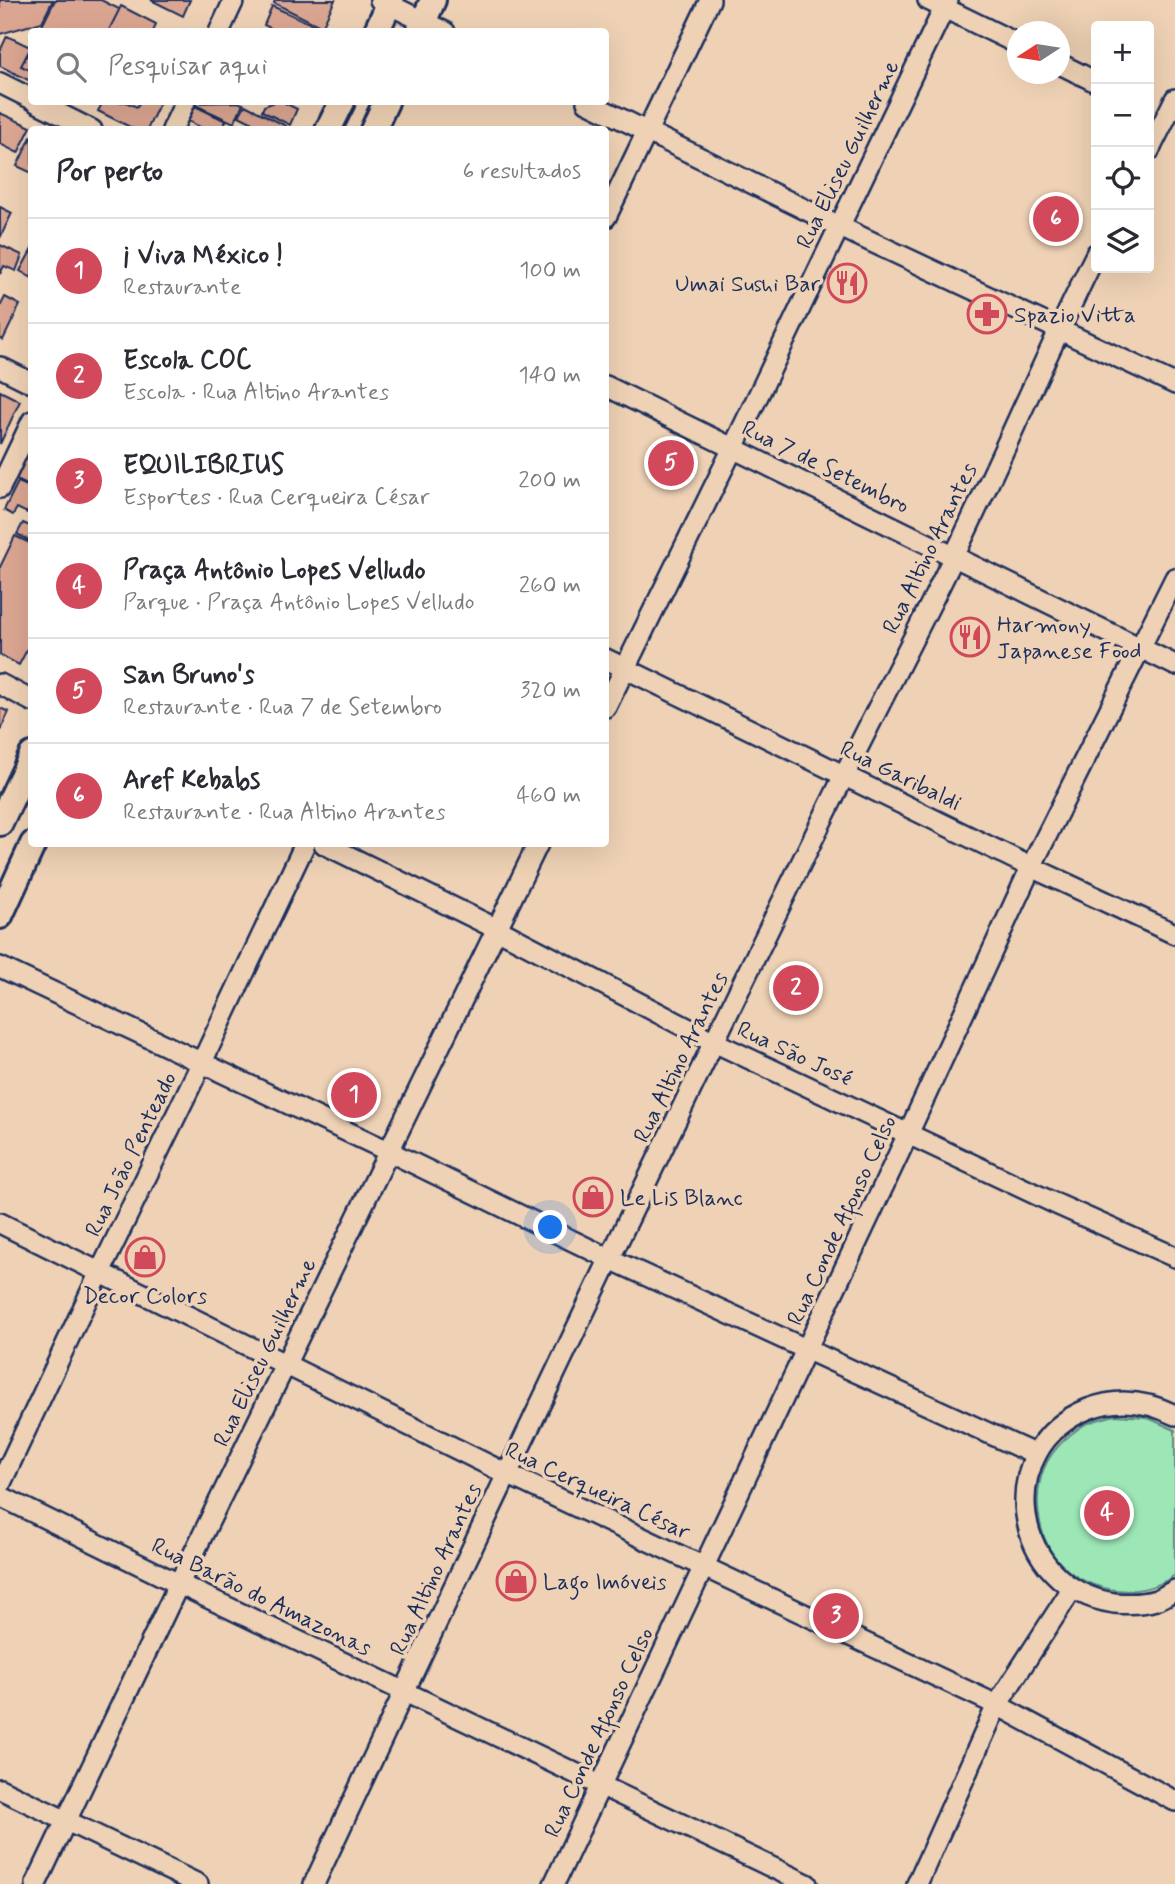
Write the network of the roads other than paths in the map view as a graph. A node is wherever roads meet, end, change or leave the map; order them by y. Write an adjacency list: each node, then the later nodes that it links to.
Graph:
1 (234, 0): 6 (street)
2 (710, 0): 23 (street)
3 (386, 2): 5 (street); 7 (main road)
4 (940, 3): 8 (street); 26 (street, Rua Eliseu Guilherme)
5 (430, 21)
6 (221, 28)
7 (377, 28)
8 (1007, 39)
9 (1070, 69): 10 (street)
10 (1091, 80)
11 (0, 83): 12 (street)
12 (28, 97)
13 (42, 105): 19 (street)
14 (184, 105): 20 (street)
15 (340, 105): 21 (main road)
16 (385, 105): 22 (main road)
17 (593, 105): 23 (street)
18 (1167, 110): 24 (street)
19 (84, 126)
20 (174, 126)
21 (330, 126)
22 (375, 126)
23 (646, 130): 25 (street); 26 (street)
24 (1151, 147)
25 (609, 210)
26 (839, 226): 28 (street); 34 (street, Rua Eliseu Guilherme)
27 (1091, 264): 28 (street, Rua Altino Arantes)
28 (1059, 328): 31 (street); 36 (street, Rua Altino Arantes)
29 (0, 367): 30 (street)
30 (28, 381)
31 (1175, 384)
32 (609, 387): 34 (street, Rua 7 de Setembro)
33 (28, 429): 35 (street)
34 (733, 448): 36 (street, Rua 7 de Setembro); 41 (street, Rua Eliseu Guilherme)
35 (0, 488)
36 (953, 556): 38 (street, Rua 7 de Setembro); 46 (street, Rua Altino Arantes)
37 (1175, 578): 38 (street, Rua Conde Afonso Celso)
38 (1140, 648): 40 (street, Rua 7 de Setembro); 52 (street, Rua Conde Afonso Celso)
39 (609, 660): 41 (street, Rua Garibaldi)
40 (1175, 665)
41 (625, 668): 44 (street, Rua Eliseu Guilherme); 46 (street, Rua Garibaldi)
42 (0, 684): 43 (street)
43 (28, 699)
44 (609, 701)
45 (28, 764): 47 (main road)
46 (844, 775): 52 (street, Rua Garibaldi); 57 (street, Rua Altino Arantes)
47 (0, 823)
48 (32, 847): 53 (main road)
49 (304, 847): 58 (street, Rua João Penteado)
50 (330, 847): 54 (street, Rua São José)
51 (537, 847): 54 (street, Rua Eliseu Guilherme)
52 (1031, 867): 55 (street, Rua Garibaldi); 59 (street, Rua Conde Afonso Celso)
53 (0, 916)
54 (497, 929): 57 (street, Rua São José); 60 (street, Rua Eliseu Guilherme)
55 (1175, 934)
56 (0, 967): 58 (street)
57 (714, 1042): 59 (street, Rua São José); 63 (street, Rua Altino Arantes)
58 (202, 1062): 60 (street); 64 (street, Rua João Penteado)
59 (908, 1134): 62 (street, Rua São José); 65 (street, Rua Conde Afonso Celso)
60 (388, 1151): 63 (street); 66 (street, Rua Eliseu Guilherme)
61 (0, 1223): 64 (street, Rua Cerqueira César)
62 (1175, 1256)
63 (610, 1259): 65 (street); 69 (street, Rua Altino Arantes)
64 (100, 1272): 66 (street, Rua Cerqueira César); 70 (street, Rua João Penteado)
65 (806, 1351): 68 (street); 72 (street, Rua Conde Afonso Celso)
66 (285, 1365): 69 (street, Rua Cerqueira César); 73 (street, Rua Eliseu Guilherme)
67 (1175, 1415): 68 (street)
68 (1036, 1455): 74 (street)
69 (507, 1474): 72 (street, Rua Cerqueira César); 76 (street, Rua Altino Arantes)
70 (0, 1485)
71 (0, 1496): 73 (street, Rua Barão do Amazonas)
72 (704, 1567): 77 (street, Rua Cerqueira César); 78 (street, Rua Conde Afonso Celso)
73 (179, 1584): 76 (street, Rua Barão do Amazonas); 81 (street, Rua Eliseu Guilherme)
74 (1072, 1589): 75 (street); 77 (street)
75 (1175, 1590)
76 (404, 1691): 78 (street, Rua Barão do Amazonas); 84 (street, Rua Altino Arantes)
77 (997, 1705): 80 (street, Rua Cerqueira César); 87 (street)
78 (601, 1785): 85 (street, Rua Conde Afonso Celso); 86 (street, Rua Barão do Amazonas)
79 (0, 1789): 81 (street)
80 (1175, 1801)
81 (65, 1821): 82 (street, Rua Eliseu Guilherme); 83 (street)
82 (36, 1884)
83 (198, 1884)
84 (314, 1884)
85 (554, 1884)
86 (807, 1884)
87 (916, 1884)

